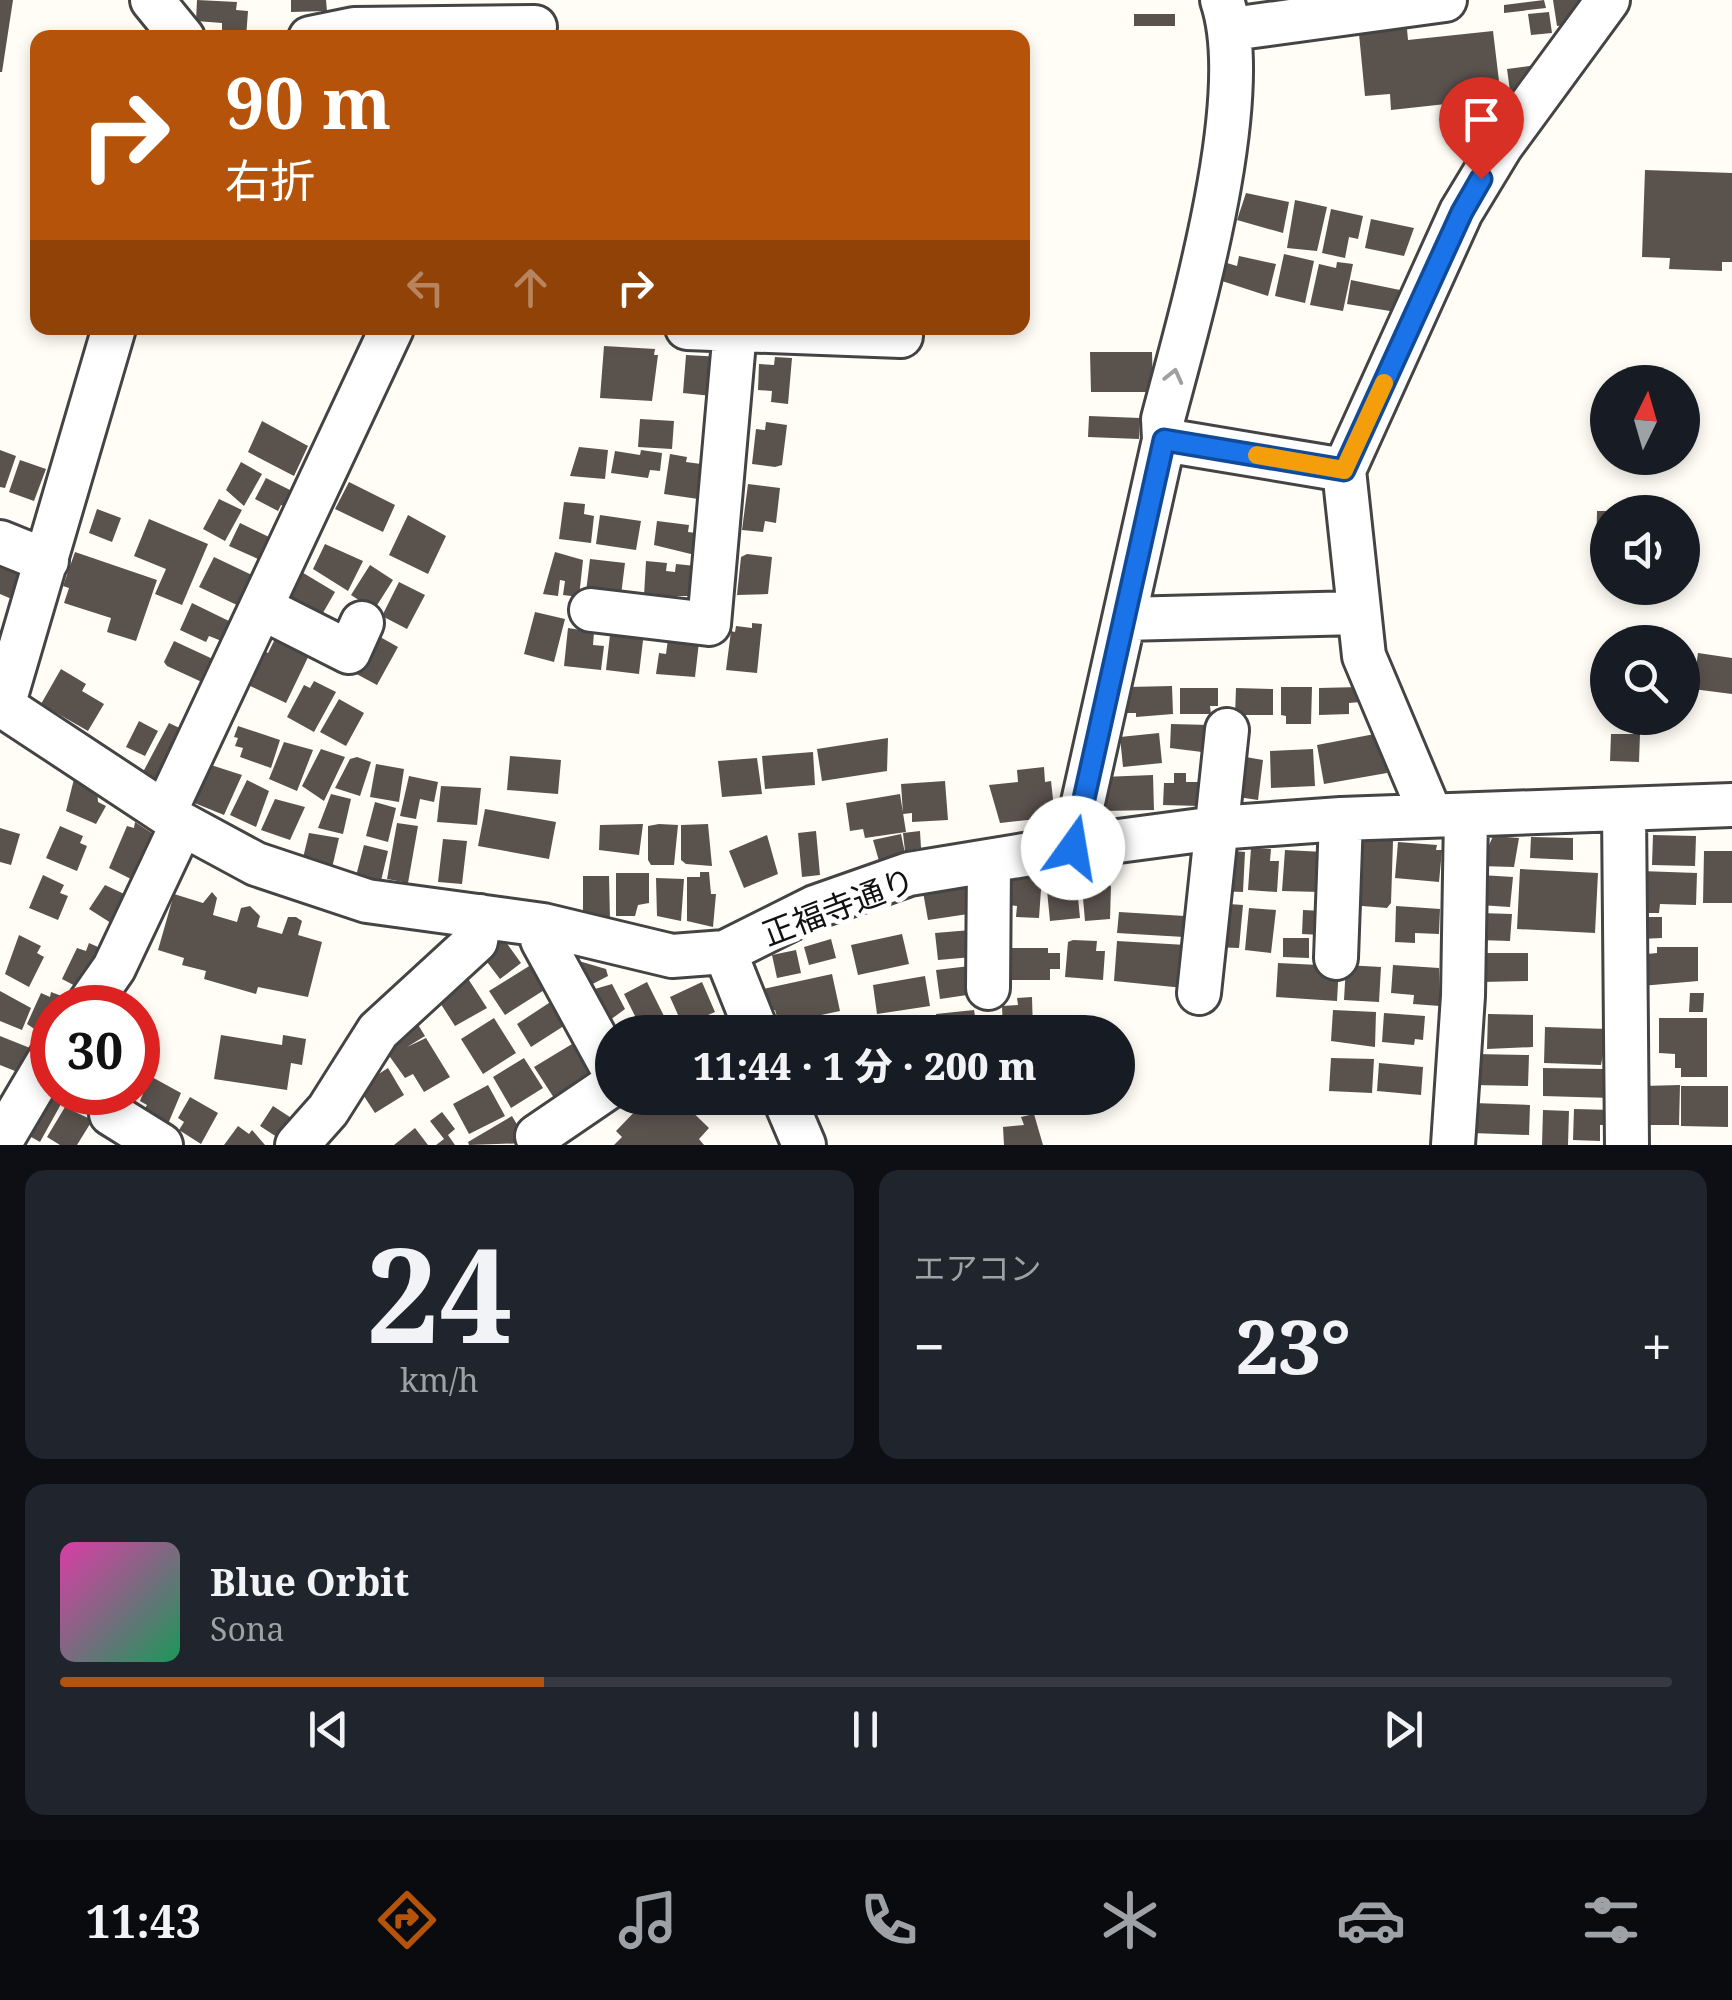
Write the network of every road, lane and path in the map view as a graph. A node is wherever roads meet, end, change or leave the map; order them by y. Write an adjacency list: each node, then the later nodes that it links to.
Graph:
1 (152, 0): 6 (street)
2 (1445, 0): 4 (street)
3 (1608, 0): 14 (street)
4 (1227, 14): 13 (street, one-way to 4)
5 (537, 21): 7 (street)
6 (176, 30)
7 (345, 30)
8 (112, 335): 16 (street)
9 (389, 335): 17 (street)
10 (734, 335): 18 (street)
11 (882, 335): 12 (street)
12 (901, 336)
13 (1164, 440): 14 (street); 20 (street)
14 (1344, 470): 19 (street)
15 (0, 542): 16 (street)
16 (47, 561): 22 (street)
17 (264, 609): 21 (street); 27 (street)
18 (591, 610)
19 (1358, 613): 20 (street); 26 (street)
20 (1124, 619): 30 (street)
21 (362, 624)
22 (2, 705): 27 (street, 正福寺通り)
23 (1228, 730): 29 (street)
24 (1732, 805): 25 (street, 正福寺通り)
25 (1624, 809): 26 (street, 正福寺通り); 51 (street)
26 (1449, 815): 28 (street, 正福寺通り); 50 (street)
27 (174, 818): 32 (street, 正福寺通り); 36 (street)
28 (1341, 819): 29 (street, 正福寺通り); 35 (street)
29 (1216, 828): 30 (street, 正福寺通り); 38 (street)
30 (1073, 848): 31 (street, 正福寺通り)
31 (988, 862): 34 (street, 正福寺通り); 37 (street)
32 (480, 916): 33 (street, 正福寺通り); 48 (street)
33 (543, 925): 34 (street, 正福寺通り); 40 (street)
34 (724, 952): 39 (street)
35 (1336, 958)
36 (102, 985)
37 (988, 988)
38 (1199, 993)
39 (751, 1015)
40 (595, 1037)
41 (30, 1093): 46 (street)
42 (595, 1097): 45 (street)
43 (113, 1115): 47 (street)
44 (791, 1115): 49 (street)
45 (537, 1136)
46 (0, 1143)
47 (161, 1145)
48 (298, 1145)
49 (804, 1145)
50 (1453, 1145)
51 (1628, 1145)

